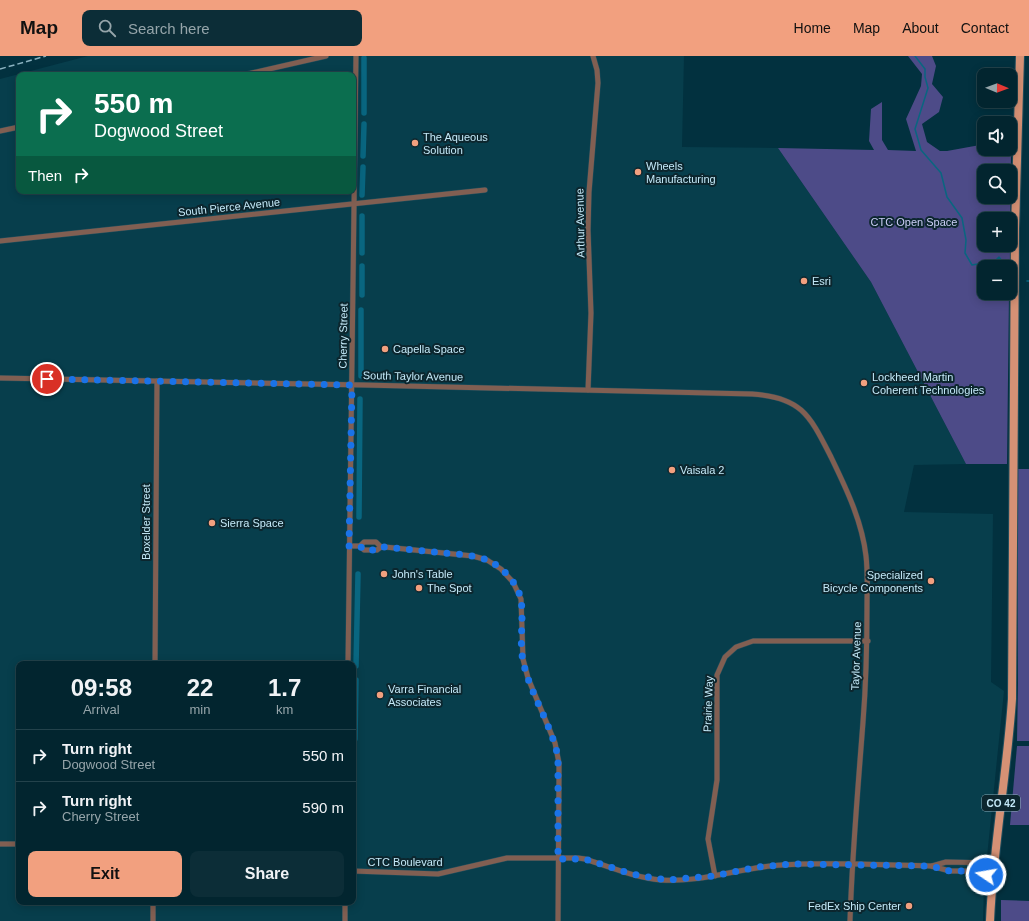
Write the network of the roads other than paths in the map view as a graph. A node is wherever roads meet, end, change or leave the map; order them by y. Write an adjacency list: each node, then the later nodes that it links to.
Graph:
1 (326, 56): 5 (street)
2 (356, 56): 6 (street, Cherry Street)
3 (593, 56): 16 (street, Arthur Avenue)
4 (1020, 56): 25 (main road, CO 42)
5 (256, 72)
6 (356, 72)
7 (16, 128): 8 (street)
8 (0, 131)
9 (485, 190): 11 (street, South Pierce Avenue)
10 (354, 194): 11 (street, Cherry Street)
11 (354, 204): 12 (street, South Pierce Avenue); 15 (street, Cherry Street)
12 (0, 241)
13 (0, 378): 14 (street, South Taylor Avenue)
14 (157, 381): 15 (street, South Taylor Avenue); 20 (street, Boxelder Street)
15 (352, 385): 16 (street, South Taylor Avenue); 18 (street, Cherry Street)
16 (588, 390): 17 (street, South Taylor Avenue)
17 (798, 408): 19 (street, Taylor Avenue)
18 (349, 546): 21 (street, Cherry Street); 24 (street)
19 (868, 642): 26 (street, Taylor Avenue); 29 (street, Prairie Way)
20 (155, 661)
21 (348, 661)
22 (0, 844): 23 (street)
23 (16, 844)
24 (558, 859): 28 (street, CTC Boulevard); 29 (street, CTC Boulevard); 35 (street)
25 (994, 863): 27 (street, CTC Boulevard); 30 (main road, CO 42)
26 (852, 865): 27 (street, CTC Boulevard); 29 (street, CTC Boulevard); 36 (street, Taylor Avenue)
27 (931, 866): 30 (street, CTC Boulevard)
28 (356, 871)
29 (714, 876)
30 (992, 879): 37 (main road, CO 42)
31 (153, 905): 33 (street)
32 (345, 905): 34 (street)
33 (153, 921)
34 (345, 921)
35 (558, 921)
36 (850, 921)
37 (990, 921)

